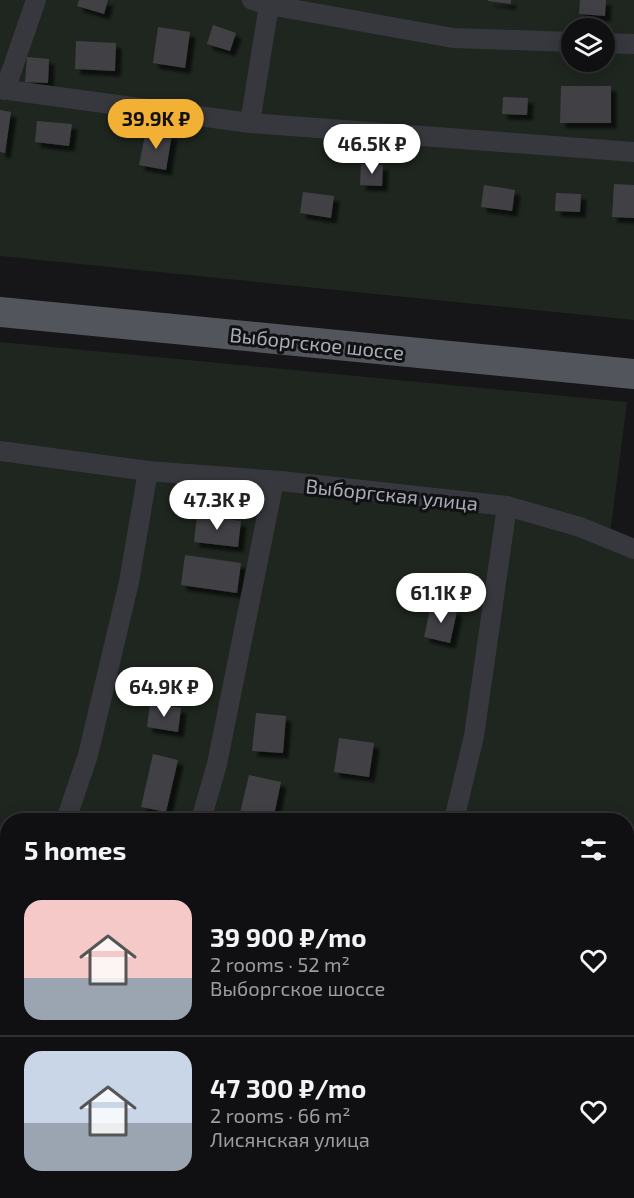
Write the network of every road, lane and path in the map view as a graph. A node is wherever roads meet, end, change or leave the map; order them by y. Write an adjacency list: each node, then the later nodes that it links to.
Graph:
1 (36, 0): 6 (street)
2 (260, 3): 3 (street); 7 (street)
3 (561, 42)
4 (615, 43): 5 (street)
5 (634, 44)
6 (2, 89): 7 (street)
7 (250, 123): 8 (street)
8 (634, 152)
9 (0, 312): 10 (main road, Выборгское шоссе)
10 (634, 374)
11 (0, 451): 12 (street, Выборгская улица)
12 (148, 471): 13 (street, Выборгская улица); 16 (street)
13 (274, 481): 14 (street, Выборгская улица); 17 (street)
14 (507, 506): 15 (street, Выборгская улица); 18 (street)
15 (634, 549)
16 (68, 813)
17 (203, 813)
18 (456, 813)

